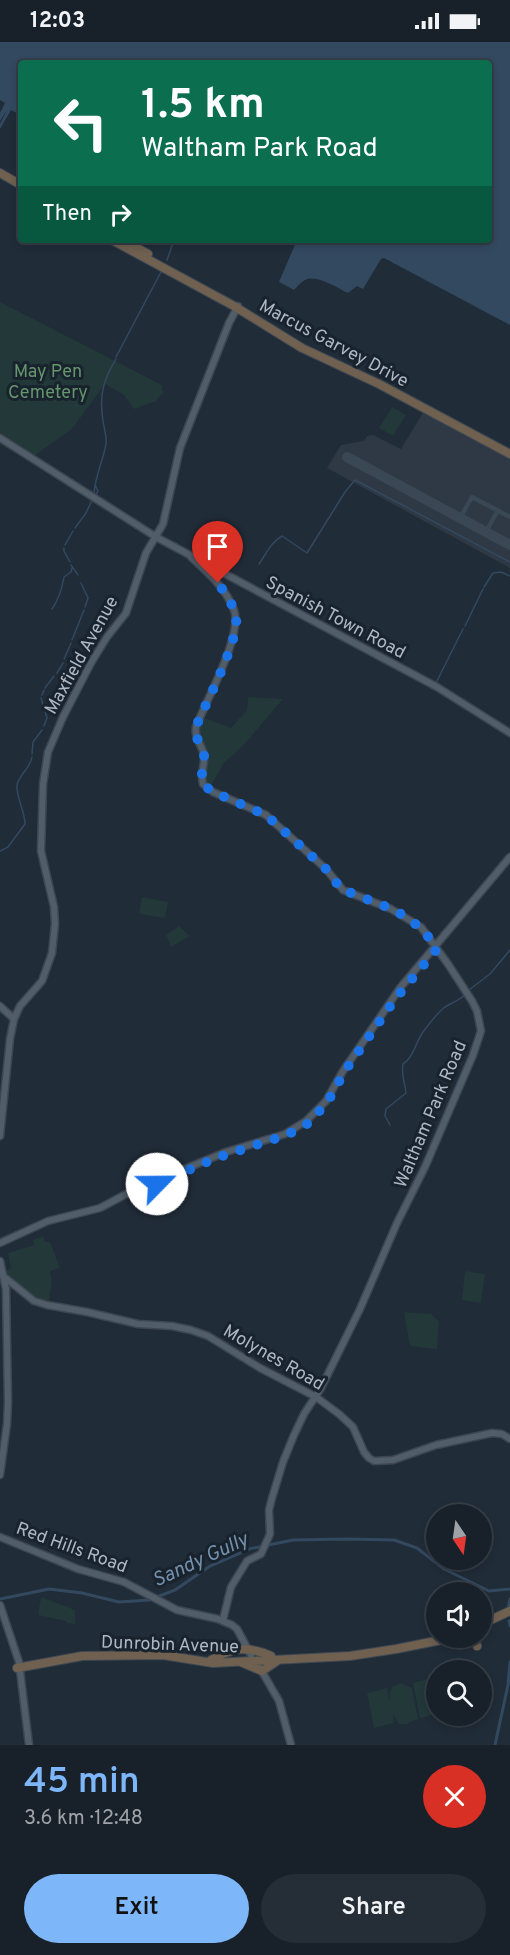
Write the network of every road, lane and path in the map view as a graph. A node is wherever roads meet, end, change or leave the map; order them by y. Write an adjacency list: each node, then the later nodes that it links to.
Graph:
1 (0, 175): 2 (highway)
2 (18, 185)
3 (118, 243): 5 (highway, Marcus Garvey Drive)
4 (128, 243): 5 (highway, Marcus Garvey Drive)
5 (165, 265): 6 (highway, Marcus Garvey Drive)
6 (238, 306): 7 (highway, Marcus Garvey Drive); 8 (highway, Marcus Garvey Drive); 12 (main road, Maxfield Avenue)
7 (300, 347): 8 (highway); 9 (highway, Marcus Garvey Drive)
8 (330, 357): 9 (highway); 11 (highway, Marcus Garvey Drive)
9 (356, 374): 11 (highway, Marcus Garvey Drive)
10 (0, 438): 12 (main road, Spanish Town Road)
11 (510, 452)
12 (156, 537): 13 (main road, Spanish Town Road); 18 (main road, Maxfield Avenue)
13 (190, 556): 14 (main road, Spanish Town Road); 16 (main road, Waltham Park Road)
14 (508, 732)
15 (510, 859): 16 (main road)
16 (436, 948): 21 (main road); 26 (main road, Waltham Park Road)
17 (0, 1006): 18 (main road)
18 (15, 1019): 19 (main road, Maxfield Avenue)
19 (1, 1119): 20 (main road, Maxfield Avenue)
20 (0, 1136)
21 (0, 1245)
22 (0, 1261): 23 (main road)
23 (3, 1276): 24 (main road); 25 (main road, Molynes Road)
24 (3, 1290): 25 (main road); 28 (main road)
25 (34, 1301): 26 (main road, Molynes Road)
26 (316, 1397): 27 (main road, Molynes Road); 33 (main road, Waltham Park Road)
27 (510, 1439)
28 (0, 1470)
29 (1, 1537): 33 (main road, Red Hills Road)
30 (0, 1605): 40 (main road)
31 (510, 1613): 34 (highway)
32 (0, 1617): 40 (main road)
33 (227, 1619): 38 (main road)
34 (492, 1621)
35 (426, 1640): 37 (highway)
36 (426, 1644): 37 (highway)
37 (275, 1658): 38 (highway); 38 (highway); 38 (highway)
38 (253, 1660): 39 (highway, Dunrobin Avenue); 39 (highway); 40 (highway, Dunrobin Avenue); 42 (main road)
39 (235, 1662): 40 (highway, Dunrobin Avenue)
40 (18, 1666): 41 (main road)
41 (28, 1745)
42 (291, 1745)

